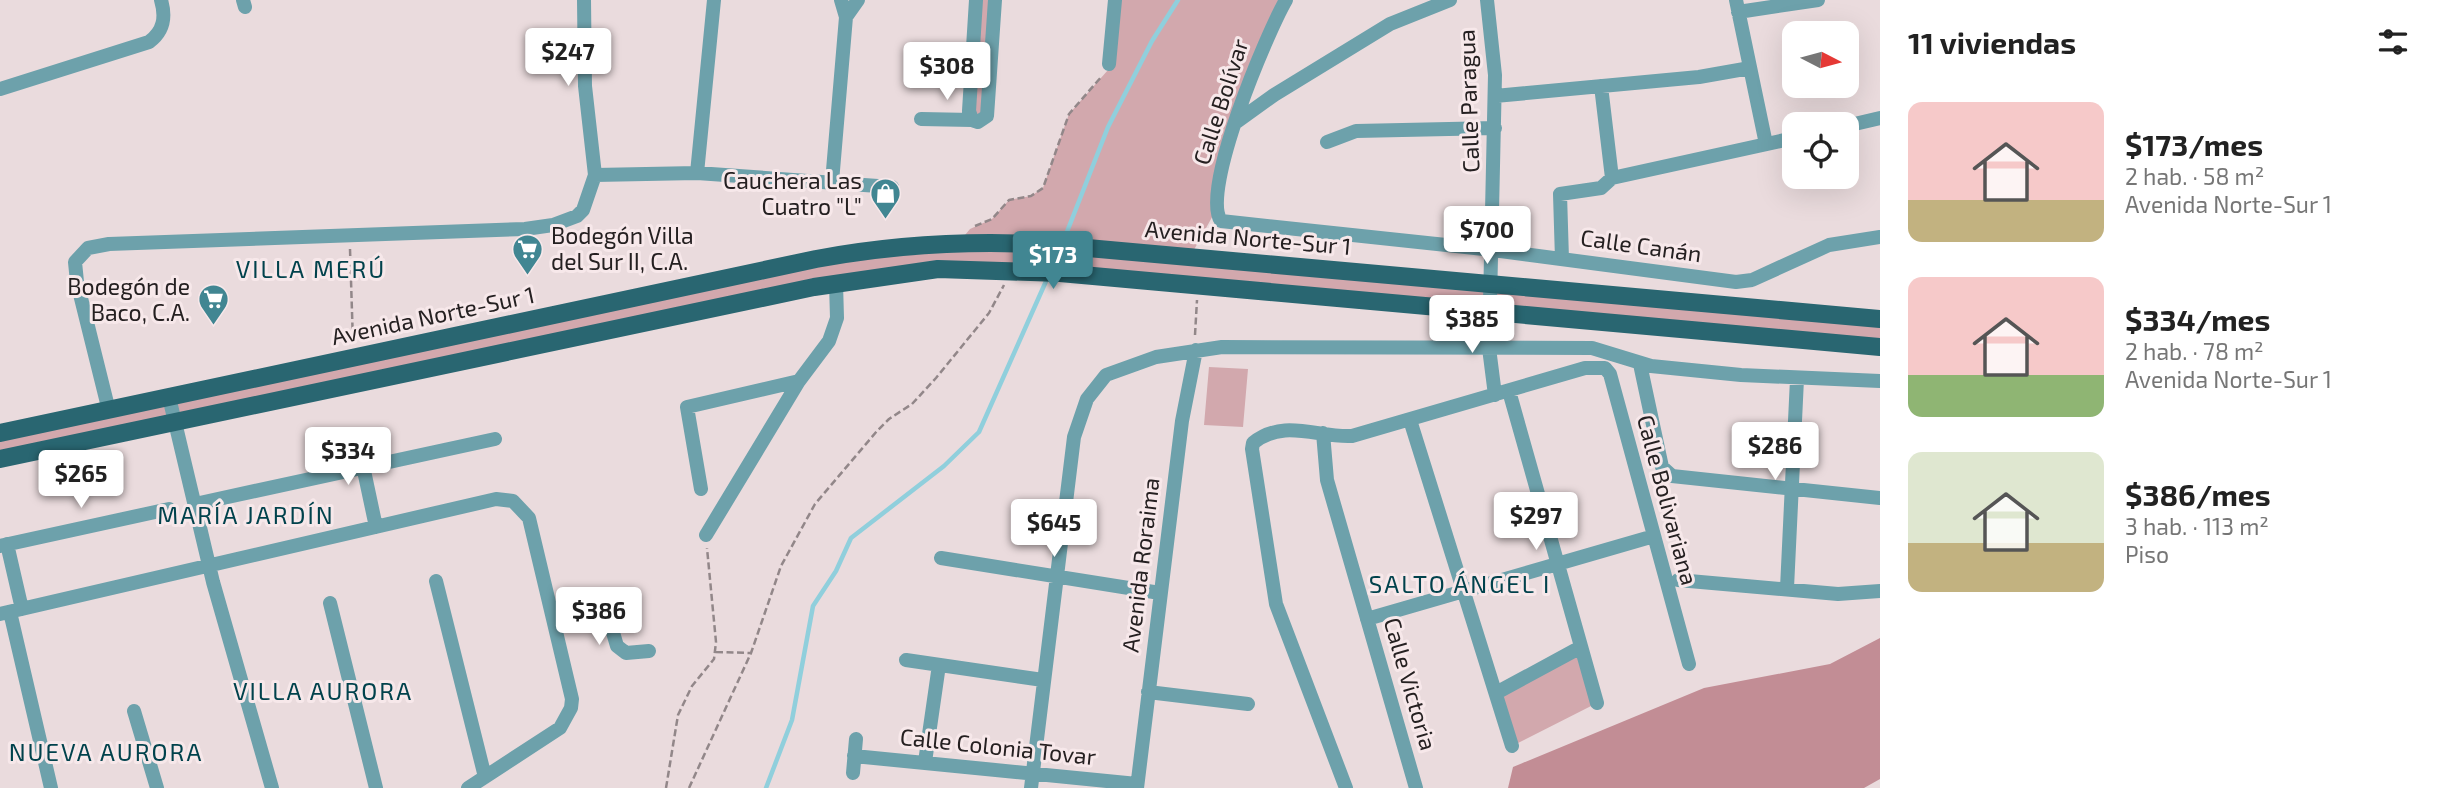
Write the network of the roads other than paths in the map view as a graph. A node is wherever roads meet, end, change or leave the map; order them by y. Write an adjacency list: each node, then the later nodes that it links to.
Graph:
1 (161, 0): 18 (street)
2 (584, 0): 30 (street)
3 (714, 0): 29 (street)
4 (841, 0): 14 (street)
5 (858, 0): 14 (street)
6 (1115, 0): 15 (street)
7 (1286, 0): 23 (street, Calle Bolívar)
8 (1450, 0): 23 (street)
9 (1487, 0): 19 (street, Calle Paragua)
10 (1818, 0): 13 (street)
11 (976, 1): 12 (street); 22 (street)
12 (995, 2): 22 (street)
13 (1737, 6): 16 (street)
14 (846, 17): 32 (street)
15 (1109, 64)
16 (1750, 68): 17 (street); 28 (street)
17 (1601, 86): 19 (street); 31 (street)
18 (0, 89)
19 (1495, 96): 25 (street, Calle Paragua)
20 (1880, 118): 24 (street)
21 (921, 119): 22 (street)
22 (972, 120)
23 (1235, 123): 34 (street, Calle Bolívar)
24 (1859, 123)
25 (1495, 128): 27 (street); 36 (street, Calle Paragua)
26 (1782, 141): 28 (street)
27 (1327, 142)
28 (1766, 144): 31 (street)
29 (697, 173): 30 (street); 32 (street)
30 (595, 175): 51 (street)
31 (1612, 178): 37 (street)
32 (832, 182): 33 (street)
33 (892, 187)
34 (1221, 222): 36 (street, Calle Canán)
35 (1880, 237): 37 (street, Calle Canán)
36 (1493, 250): 37 (street, Calle Canán); 39 (street, Calle Paragua)
37 (1562, 258)
38 (836, 283): 40 (main road); 47 (street); 53 (main road)
39 (1491, 286): 40 (street, Calle Paragua); 41 (main road, Avenida Norte-Sur 1); 50 (main road, Avenida Norte-Sur 1)
40 (1490, 313): 42 (main road); 43 (street, Calle Paragua)
41 (1880, 319)
42 (1880, 346)
43 (1489, 348): 44 (street); 45 (street); 49 (street, Calle Paragua)
44 (1196, 350): 71 (street); 77 (street, Avenida Roraima)
45 (1640, 364): 46 (street); 59 (street)
46 (1797, 379): 48 (street); 59 (street)
47 (799, 381): 60 (street); 65 (street)
48 (1880, 381)
49 (1502, 393): 52 (street); 66 (street, Calle Bolivariana); 69 (street, Calle Paragua)
50 (169, 397): 51 (main road, Avenida Norte-Sur 1); 53 (street)
51 (109, 411): 54 (main road, Avenida Norte-Sur 1)
52 (1410, 420): 55 (street); 75 (street)
53 (176, 421): 57 (main road); 62 (street)
54 (0, 433)
55 (1323, 433): 81 (street, Calle Victoria); 108 (street)
56 (495, 439): 58 (street)
57 (0, 459)
58 (362, 466): 62 (street); 64 (street)
59 (1793, 488): 61 (street); 74 (street)
60 (701, 489)
61 (1880, 498)
62 (195, 504): 70 (street)
63 (169, 509): 67 (street)
64 (376, 527): 70 (street); 79 (street)
65 (706, 535)
66 (1654, 536): 69 (street); 85 (street, Calle Bolivariana)
67 (4, 545): 80 (street)
68 (942, 558): 71 (street)
69 (1558, 564): 75 (street); 82 (street, Calle Paragua)
70 (209, 566): 80 (street); 104 (street)
71 (1056, 577): 77 (street); 87 (street)
72 (1678, 580): 74 (street)
73 (436, 581): 99 (street)
74 (1787, 588): 76 (street)
75 (1464, 591): 81 (street); 89 (street)
76 (1880, 591)
77 (1160, 593): 88 (street, Avenida Roraima)
78 (330, 603): 105 (street)
79 (551, 610): 83 (street); 99 (street)
80 (11, 612): 102 (street)
81 (1367, 619): 101 (street, Calle Victoria)
82 (1581, 647): 89 (street); 90 (street, Calle Paragua)
83 (649, 651)
84 (906, 660): 86 (street)
85 (1689, 664)
86 (939, 665): 87 (street); 96 (street)
87 (1043, 680): 98 (street)
88 (1148, 692): 91 (street); 100 (street, Avenida Roraima)
89 (1496, 693): 94 (street)
90 (1597, 703)
91 (1248, 704)
92 (134, 711): 103 (street)
93 (856, 739): 95 (street)
94 (1512, 746)
95 (854, 756): 96 (street, Calle Colonia Tovar); 97 (street)
96 (925, 762): 98 (street, Calle Colonia Tovar)
97 (853, 773)
98 (1033, 773): 100 (street, Calle Colonia Tovar); 107 (street)
99 (485, 777): 106 (street)
100 (1137, 786)
101 (1416, 786)
102 (51, 788)
103 (157, 788)
104 (272, 788)
105 (376, 788)
106 (468, 788)
107 (1031, 788)
108 (1346, 788)

